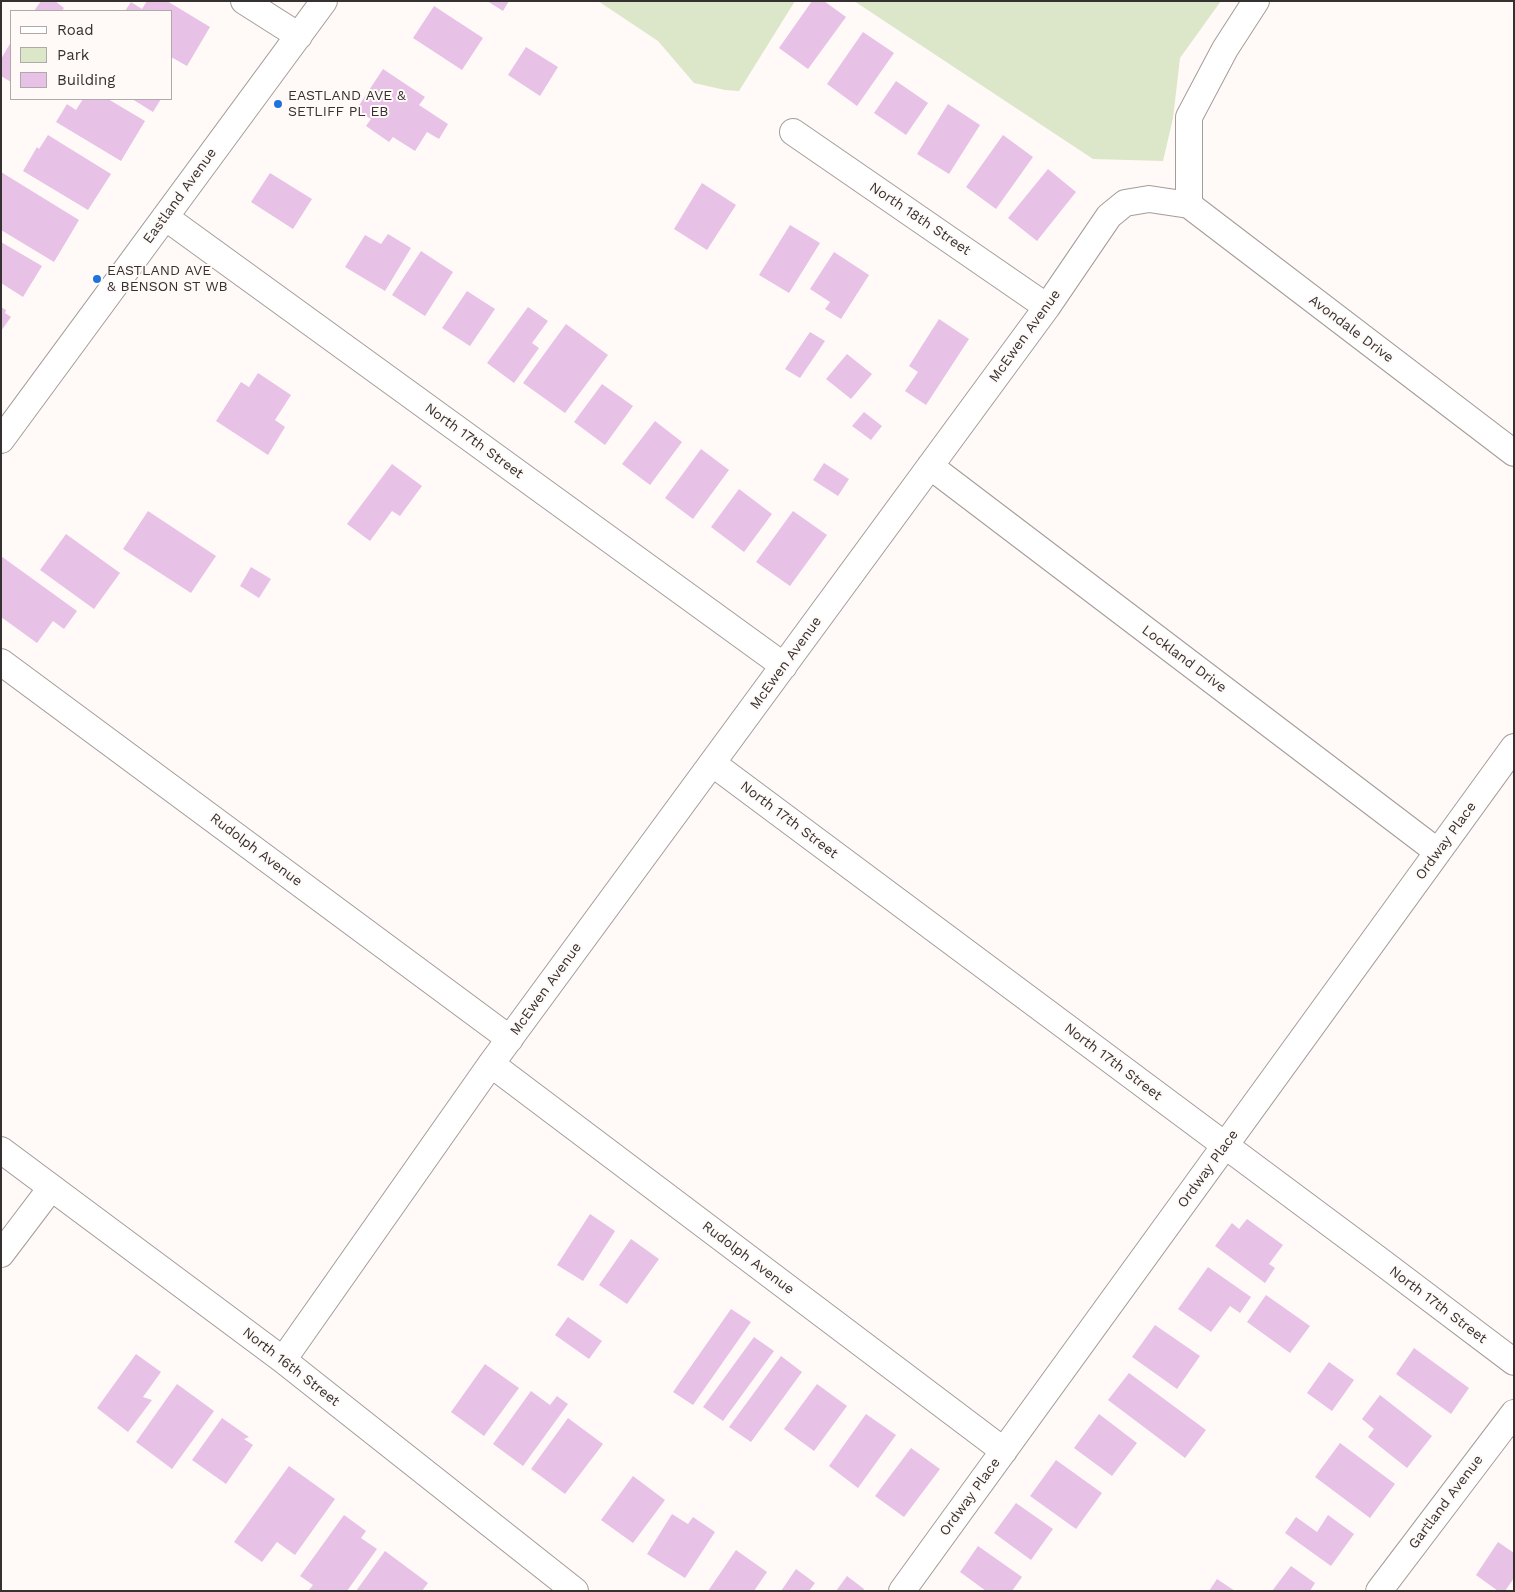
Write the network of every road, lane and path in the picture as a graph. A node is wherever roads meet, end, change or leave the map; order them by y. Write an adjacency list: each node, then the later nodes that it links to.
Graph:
1 (244, 1): 4 (street)
2 (324, 1): 4 (street, Eastland Avenue)
3 (1256, 1): 6 (street)
4 (298, 36): 7 (street, Eastland Avenue)
5 (793, 132): 8 (street, North 18th Street)
6 (1189, 205): 8 (street, McEwen Avenue); 10 (street, Avondale Drive)
7 (165, 217): 9 (street, Eastland Avenue); 13 (street, North 17th Street)
8 (1047, 307): 11 (street, McEwen Avenue)
9 (5, 426)
10 (1514, 453)
11 (930, 466): 13 (street, McEwen Avenue); 16 (street, Lockland Drive)
12 (1, 662): 17 (street, Rudolph Avenue)
13 (784, 666): 15 (street, McEwen Avenue)
14 (1514, 747): 16 (street, Ordway Place)
15 (712, 763): 17 (street, McEwen Avenue); 19 (street, North 17th Street)
16 (1438, 852): 19 (street, Ordway Place)
17 (510, 1039): 18 (street, McEwen Avenue)
18 (492, 1064): 23 (street, McEwen Avenue); 26 (street, Rudolph Avenue)
19 (1225, 1145): 24 (street, North 17th Street); 26 (street, Ordway Place)
20 (1, 1150): 21 (street, North 16th Street)
21 (51, 1188): 22 (street); 23 (street, North 16th Street)
22 (1, 1254)
23 (283, 1360): 27 (street, North 16th Street)
24 (1514, 1362)
25 (1514, 1413): 29 (street, Gartland Avenue)
26 (1004, 1451): 28 (street, Ordway Place)
27 (575, 1591)
28 (902, 1591)
29 (1379, 1591)

